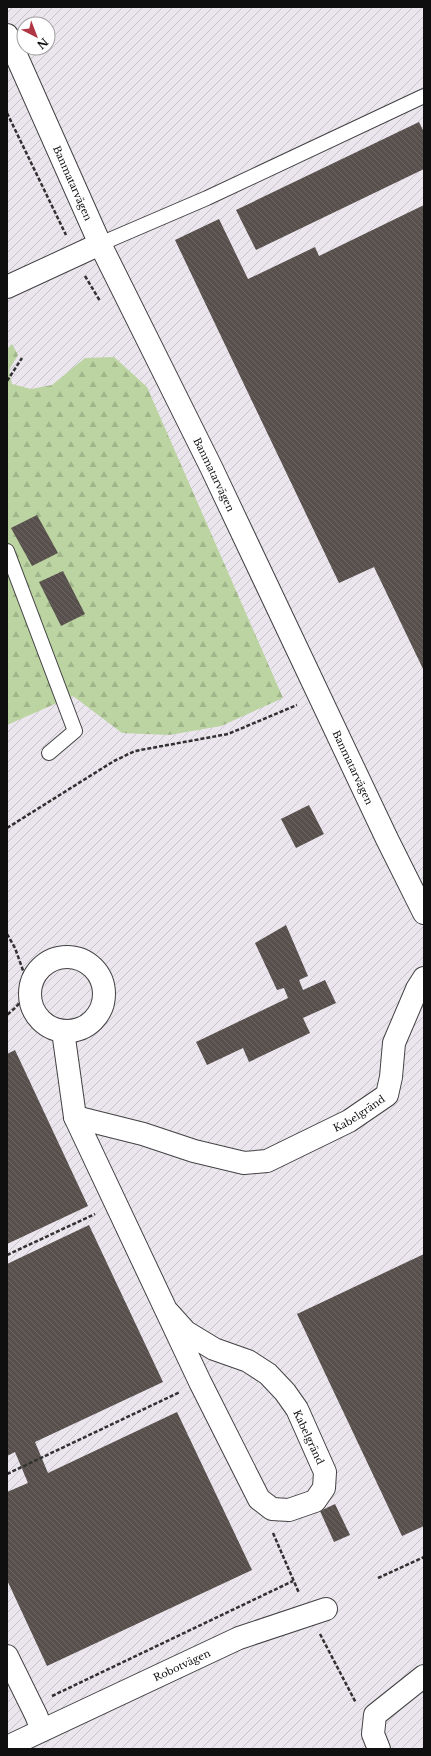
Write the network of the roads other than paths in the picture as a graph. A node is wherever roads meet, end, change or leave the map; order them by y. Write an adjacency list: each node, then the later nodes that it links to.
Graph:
1 (7, 35): 3 (street, Banmatarvägen)
2 (424, 96): 3 (lane)
3 (100, 244): 4 (street); 7 (street, Banmatarvägen)
4 (7, 287)
5 (7, 551): 6 (lane)
6 (49, 753)
7 (424, 913)
8 (424, 978): 10 (street, Kabelgränd)
9 (63, 1031): 9 (street); 10 (street, Kabelgränd)
10 (75, 1117): 11 (street, Kabelgränd)
11 (168, 1312): 11 (street, Kabelgränd)
12 (326, 1609): 15 (street, Robotvägen)
13 (7, 1656): 15 (street)
14 (424, 1676): 17 (street)
15 (42, 1730): 16 (street, Robotvägen)
16 (7, 1748)
17 (379, 1749)

